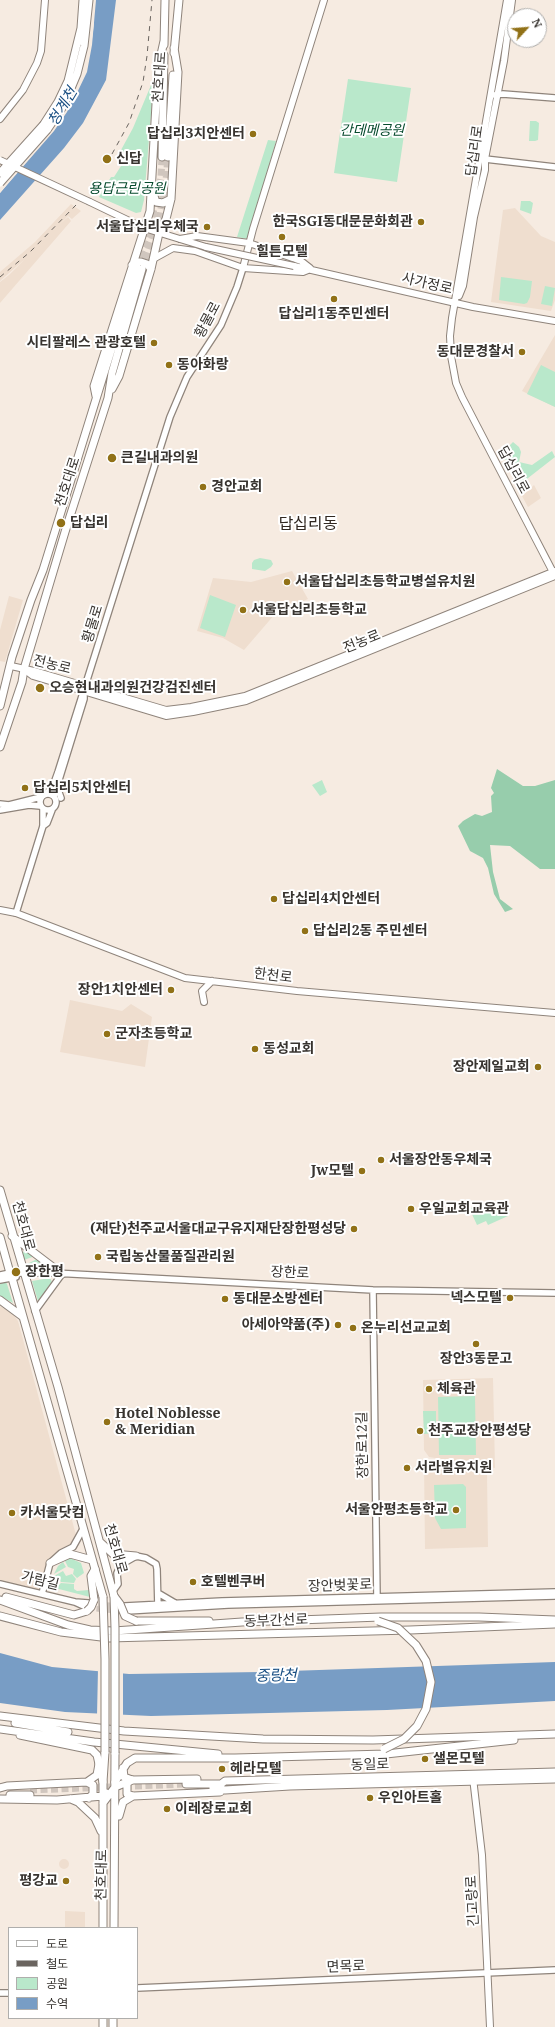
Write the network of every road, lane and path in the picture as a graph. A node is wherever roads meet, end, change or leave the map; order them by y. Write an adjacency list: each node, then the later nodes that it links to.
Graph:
1 (45, 0): 13 (main road)
2 (83, 0): 17 (main road, bridge)
3 (90, 0): 18 (main road, bridge)
4 (165, 0): 9 (main road, 천호대로)
5 (179, 0): 10 (main road, 천호대로)
6 (324, 0): 24 (main road, 황물로)
7 (507, 0): 11 (main road, 답십리로)
8 (512, 0): 11 (main road, 답십리로)
9 (164, 41): 10 (main road, 천호대로); 19 (main road)
10 (174, 48): 20 (main road)
11 (494, 95): 12 (street); 14 (main road, 답십리로); 31 (main road, 답십리로)
12 (555, 98)
13 (0, 119)
14 (485, 159): 16 (street); 31 (main road, 답십리로)
15 (0, 160): 21 (main road, bridge)
16 (555, 166)
17 (0, 173)
18 (0, 183)
19 (152, 189): 20 (main road); 21 (main road)
20 (171, 198): 22 (main road)
21 (144, 228): 22 (main road); 27 (main road)
22 (159, 233): 23 (main road); 26 (main road)
23 (180, 239): 24 (main road); 25 (main road); 30 (main road, 사가정로, bridge)
24 (249, 243): 28 (main road, 황물로); 30 (main road)
25 (195, 251): 26 (main road); 28 (main road)
26 (153, 259): 29 (main road)
27 (137, 267): 29 (main road); 33 (main road, 천호대로); 35 (main road, 천호대로)
28 (243, 268): 30 (main road); 37 (street, 황물로)
29 (151, 269): 33 (main road)
30 (312, 269): 31 (main road, 사가정로)
31 (456, 303): 32 (main road, 사가정로); 34 (main road, 답십리로)
32 (555, 321)
33 (108, 398): 36 (main road, 천호대로)
34 (554, 573): 37 (main road, 전농로)
35 (11, 666): 36 (main road, 전농로); 38 (main road, 천호대로)
36 (24, 670): 37 (main road, 전농로); 39 (main road, 천호대로)
37 (85, 689): 40 (street, 황물로); 41 (street, 황물로)
38 (0, 706)
39 (0, 747)
40 (57, 786): 42 (street, 황물로); 43 (street)
41 (44, 795): 42 (street); 45 (street); 46 (street)
42 (54, 796): 48 (street, 황물로)
43 (61, 798)
44 (0, 804): 45 (street)
45 (9, 807): 46 (street); 47 (street)
46 (42, 809): 48 (street); 49 (street)
47 (0, 810)
48 (52, 810): 49 (street)
49 (43, 826): 51 (street)
50 (0, 910): 51 (main road, 한천로)
51 (16, 913): 52 (main road, 한천로)
52 (212, 981): 53 (main road); 54 (main road, 한천로)
53 (204, 1002)
54 (555, 1014)
55 (0, 1190): 56 (main road, 천호대로)
56 (12, 1236): 58 (main road, 천호대로); 59 (main road)
57 (0, 1237): 61 (main road, 천호대로)
58 (24, 1274): 59 (street, 장한로); 61 (street, 장한로); 66 (main road, 천호대로)
59 (62, 1274): 63 (street, 장한로); 66 (street)
60 (0, 1275): 61 (street, 장한로)
61 (11, 1275): 62 (street, 장한로); 67 (main road, 천호대로)
62 (0, 1280)
63 (373, 1290): 64 (street, 장한로); 81 (street, 장한로12길)
64 (555, 1293)
65 (0, 1300): 67 (main road)
66 (34, 1312): 69 (main road, 천호대로)
67 (23, 1317): 68 (main road, 천호대로)
68 (84, 1529): 71 (main road, 천호대로); 72 (street)
69 (99, 1541): 70 (main road); 78 (main road, 천호대로)
70 (136, 1556): 76 (street); 78 (street)
71 (92, 1560): 72 (main road); 73 (main road, 천호대로)
72 (50, 1564): 77 (street)
73 (95, 1569): 84 (main road); 97 (main road, 천호대로, bridge)
74 (0, 1584): 77 (street, 가람길)
75 (555, 1592): 81 (street, 장안벚꽃로)
76 (158, 1593): 83 (street); 85 (street)
77 (42, 1594): 84 (street, 가람길)
78 (114, 1594): 90 (main road, bridge); 111 (main road, 천호대로, bridge)
79 (0, 1596): 84 (main road)
80 (555, 1596): 81 (street, 장안벚꽃로)
81 (377, 1599): 83 (street, 장안벚꽃로); 85 (street, 장안벚꽃로)
82 (0, 1600): 90 (main road)
83 (177, 1604): 85 (street, 장안벚꽃로)
84 (88, 1605)
85 (158, 1607): 86 (street, 장안벚꽃로)
86 (126, 1608)
87 (0, 1616): 91 (main road, 동부간선로)
88 (352, 1618): 89 (main road); 90 (main road); 98 (main road, bridge)
89 (555, 1620)
90 (242, 1622)
91 (555, 1624)
92 (0, 1717): 94 (main road); 96 (main road)
93 (0, 1730): 96 (main road); 100 (main road)
94 (544, 1734): 95 (main road); 98 (main road)
95 (555, 1734)
96 (112, 1743): 99 (main road)
97 (105, 1752): 100 (main road); 109 (main road, 천호대로)
98 (357, 1754): 99 (main road)
99 (248, 1757): 101 (main road)
100 (100, 1763): 108 (main road); 109 (main road)
101 (123, 1768): 106 (main road); 111 (main road)
102 (555, 1772): 104 (main road, 동일로)
103 (448, 1775): 104 (main road, 동일로); 107 (main road, 동일로); 110 (main road)
104 (473, 1778): 105 (main road, 동일로); 110 (main road, 동일로); 126 (main road, 긴고랑로)
105 (555, 1779)
106 (132, 1780): 107 (main road); 111 (main road); 116 (main road)
107 (225, 1781): 113 (main road, 동일로)
108 (86, 1782): 112 (main road); 117 (main road)
109 (103, 1782): 115 (main road, 천호대로)
110 (438, 1783): 113 (main road, 동일로)
111 (115, 1785): 115 (main road); 120 (main road); 121 (main road, 천호대로)
112 (0, 1788): 114 (main road)
113 (225, 1790): 116 (main road)
114 (0, 1796)
115 (103, 1796): 117 (main road); 120 (main road, 천호대로)
116 (133, 1796): 121 (main road)
117 (89, 1798): 119 (main road)
118 (0, 1799): 119 (main road)
119 (69, 1799): 122 (main road)
120 (103, 1804): 122 (main road, 천호대로)
121 (116, 1826): 124 (main road, 천호대로)
122 (102, 1836): 123 (main road, 천호대로)
123 (103, 1927)
124 (114, 1927)
125 (555, 1970): 126 (street, 면목로)
126 (487, 1974): 127 (street, 면목로); 128 (main road, 긴고랑로)
127 (138, 1988)
128 (490, 2027)

